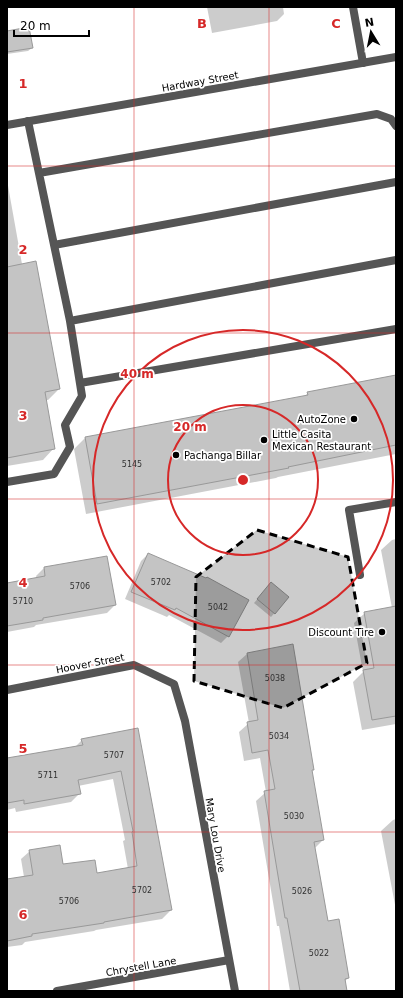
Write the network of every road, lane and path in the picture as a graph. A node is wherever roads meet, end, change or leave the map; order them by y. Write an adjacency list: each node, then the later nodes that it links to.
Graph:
1 (353, 7): 3 (street)
2 (396, 57): 3 (street, Hardway Street)
3 (363, 63): 4 (street, Hardway Street)
4 (28, 121): 5 (street, Hardway Street); 7 (street)
5 (7, 125)
6 (396, 126): 7 (street)
7 (39, 174): 9 (street)
8 (396, 182): 9 (street)
9 (54, 245): 11 (street)
10 (396, 260): 11 (street)
11 (70, 321): 13 (street)
12 (396, 329): 13 (street)
13 (80, 383): 14 (street)
14 (7, 482)
15 (396, 502): 16 (street)
16 (360, 575)
17 (174, 684): 18 (street, Hoover Street); 19 (street, Mary Lou Drive)
18 (7, 690)
19 (229, 960): 20 (street, Chrystell Lane); 21 (street, Mary Lou Drive)
20 (57, 991)
21 (235, 991)

